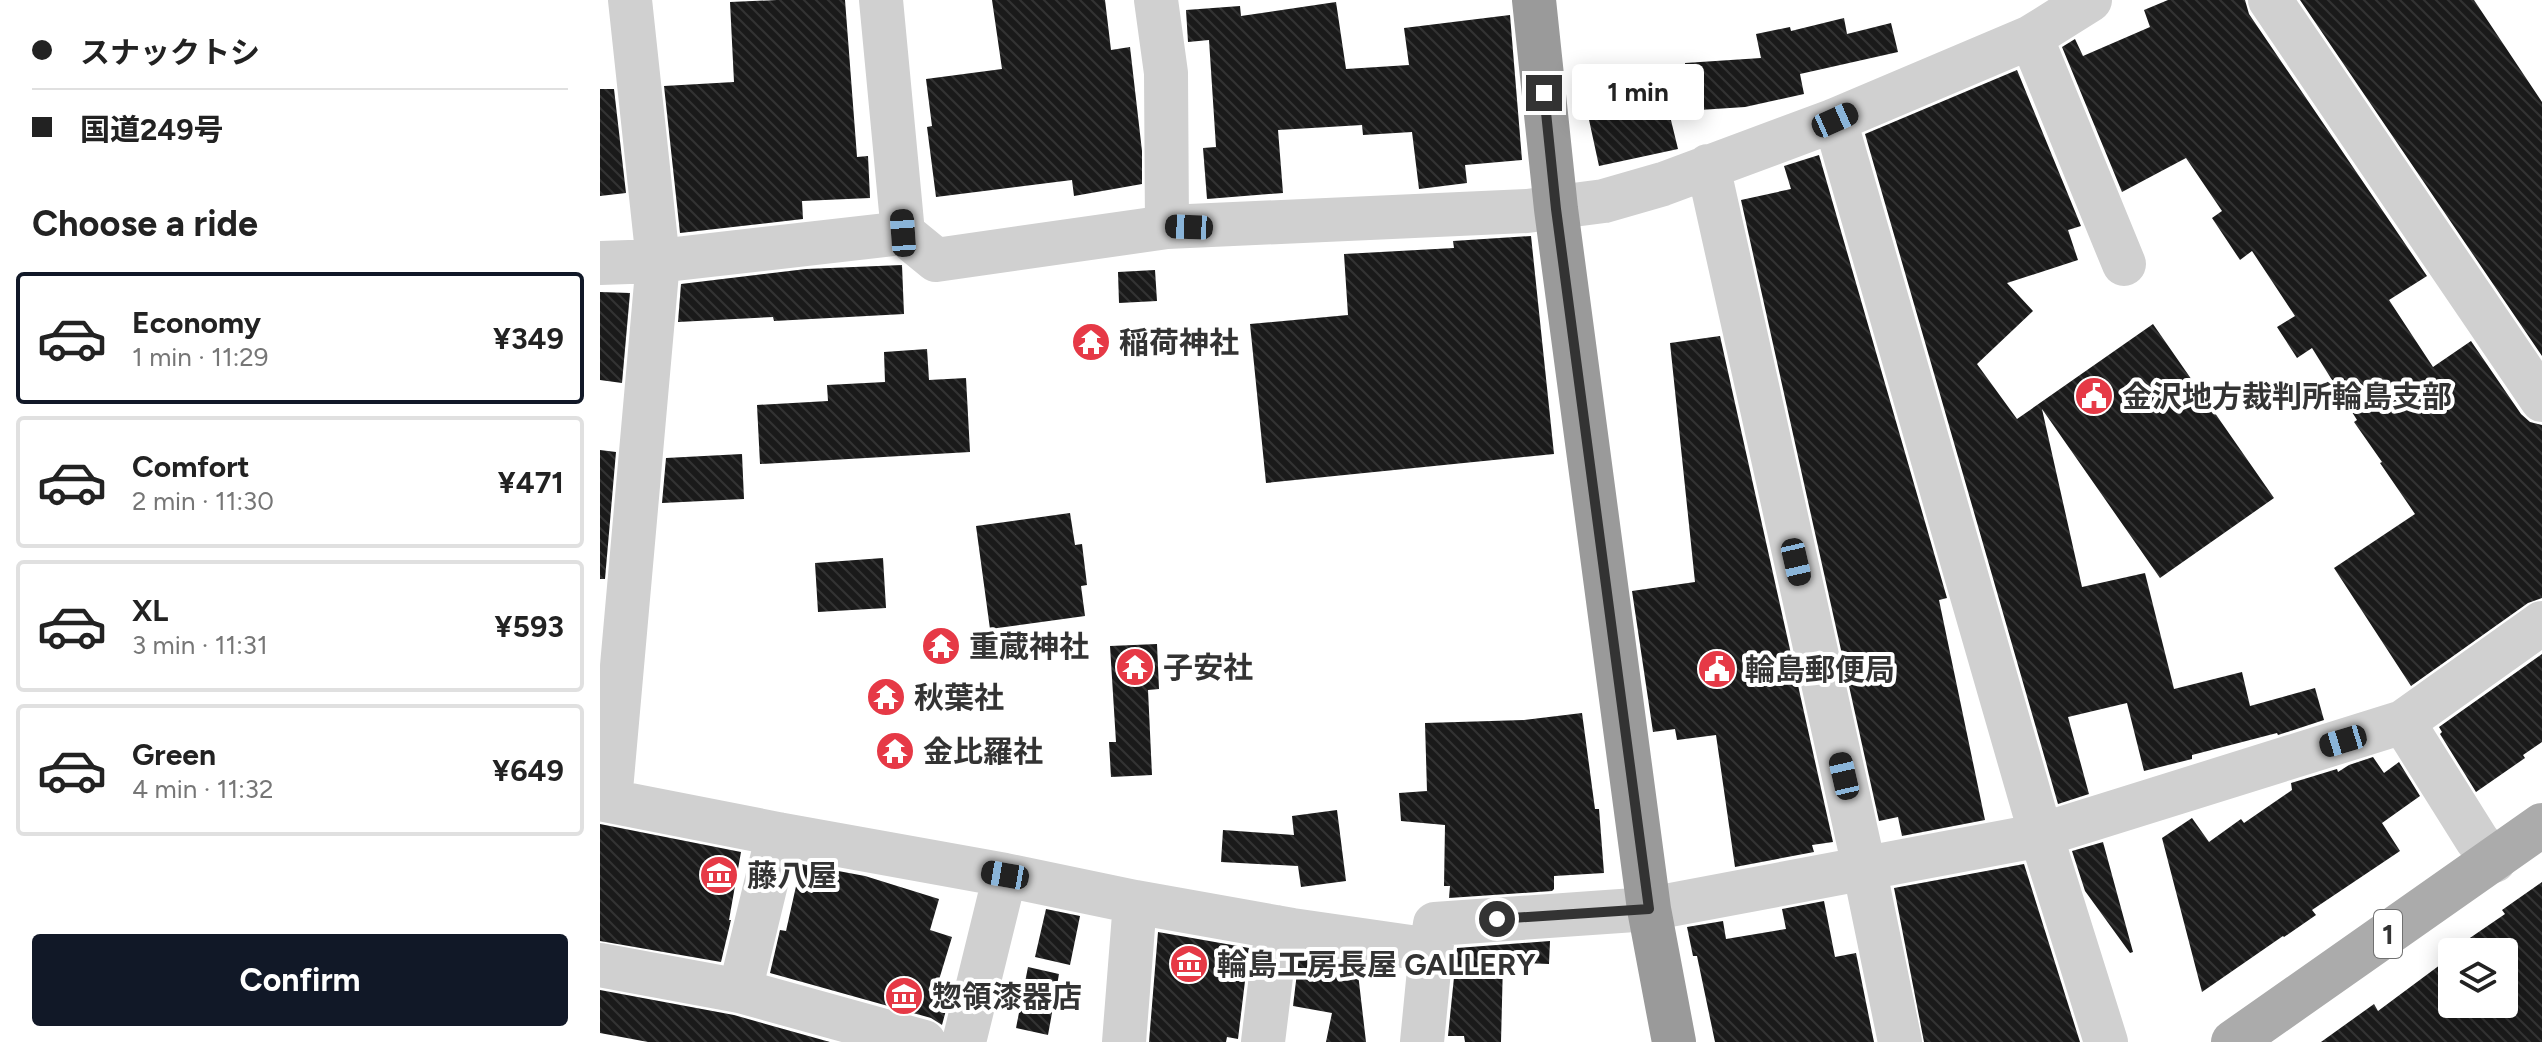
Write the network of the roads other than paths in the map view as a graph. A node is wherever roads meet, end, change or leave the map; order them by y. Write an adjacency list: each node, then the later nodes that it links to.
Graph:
1 (630, 0): 13 (street)
2 (881, 0): 12 (street)
3 (1156, 0): 11 (street)
4 (1534, 0): 10 (highway)
5 (2270, 0): 16 (street)
6 (2084, 2): 7 (street)
7 (2031, 37): 8 (street); 15 (street)
8 (1835, 120): 9 (street); 22 (street)
9 (1708, 166): 10 (street); 24 (street)
10 (1556, 209): 11 (street); 27 (highway)
11 (1167, 227): 12 (street)
12 (903, 233): 13 (street)
13 (658, 261): 14 (street); 19 (street)
14 (600, 263)
15 (2124, 264)
16 (2542, 400)
17 (2542, 623): 18 (street)
18 (2403, 722): 22 (street); 23 (street)
19 (605, 800): 21 (street)
20 (2542, 825): 23 (main road, 1)
21 (778, 834): 25 (street); 31 (street)
22 (2041, 835): 24 (street); 39 (street)
23 (2494, 861): 40 (main road, 1)
24 (1864, 867): 27 (street); 38 (street)
25 (1005, 875): 26 (street); 33 (street)
26 (1135, 902): 28 (street); 34 (street)
27 (1649, 909): 29 (street); 37 (highway)
28 (1277, 927): 29 (street); 35 (street)
29 (1431, 950): 36 (street)
30 (600, 965): 31 (street)
31 (740, 991): 32 (street)
32 (924, 1042)
33 (964, 1042)
34 (1124, 1042)
35 (1263, 1042)
36 (1422, 1042)
37 (1674, 1042)
38 (1900, 1042)
39 (2106, 1042)
40 (2233, 1042)

